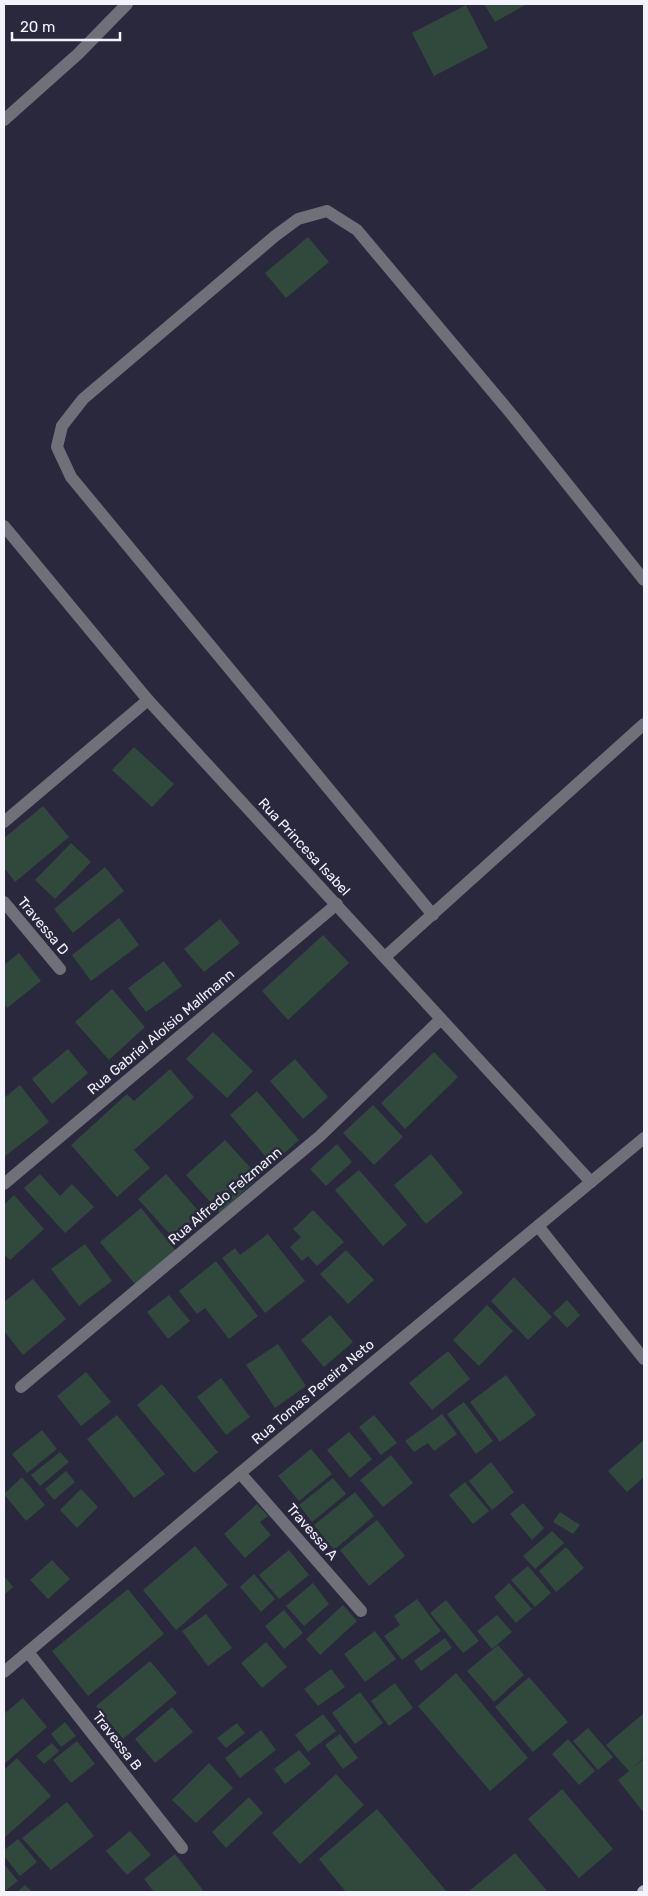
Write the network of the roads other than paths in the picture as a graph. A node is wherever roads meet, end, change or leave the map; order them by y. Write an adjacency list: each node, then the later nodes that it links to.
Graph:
1 (127, 4): 2 (street)
2 (4, 120)
3 (4, 526): 5 (street, Rua Princesa Isabel)
4 (644, 580): 10 (street)
5 (148, 700): 7 (street); 9 (street, Rua Princesa Isabel)
6 (644, 724): 10 (street)
7 (4, 822)
8 (4, 902): 12 (street, Travessa D)
9 (337, 904): 11 (street, Rua Princesa Isabel); 16 (street, Rua Gabriel Aloísio Mallmann)
10 (433, 915): 11 (street)
11 (385, 957): 13 (street, Rua Princesa Isabel)
12 (60, 968)
13 (441, 1019): 15 (street, Rua Princesa Isabel); 19 (street, Rua Alfredo Felzmann)
14 (644, 1138): 15 (street, Rua Tomas Pereira Neto)
15 (591, 1182): 17 (street, Rua Tomas Pereira Neto)
16 (4, 1184)
17 (538, 1226): 18 (street); 20 (street, Rua Tomas Pereira Neto)
18 (644, 1359)
19 (21, 1387)
20 (240, 1473): 21 (street, Travessa A); 22 (street, Rua Tomas Pereira Neto)
21 (361, 1611)
22 (28, 1652): 23 (street, Rua Tomas Pereira Neto); 24 (street, Travessa B)
23 (4, 1672)
24 (182, 1848)

